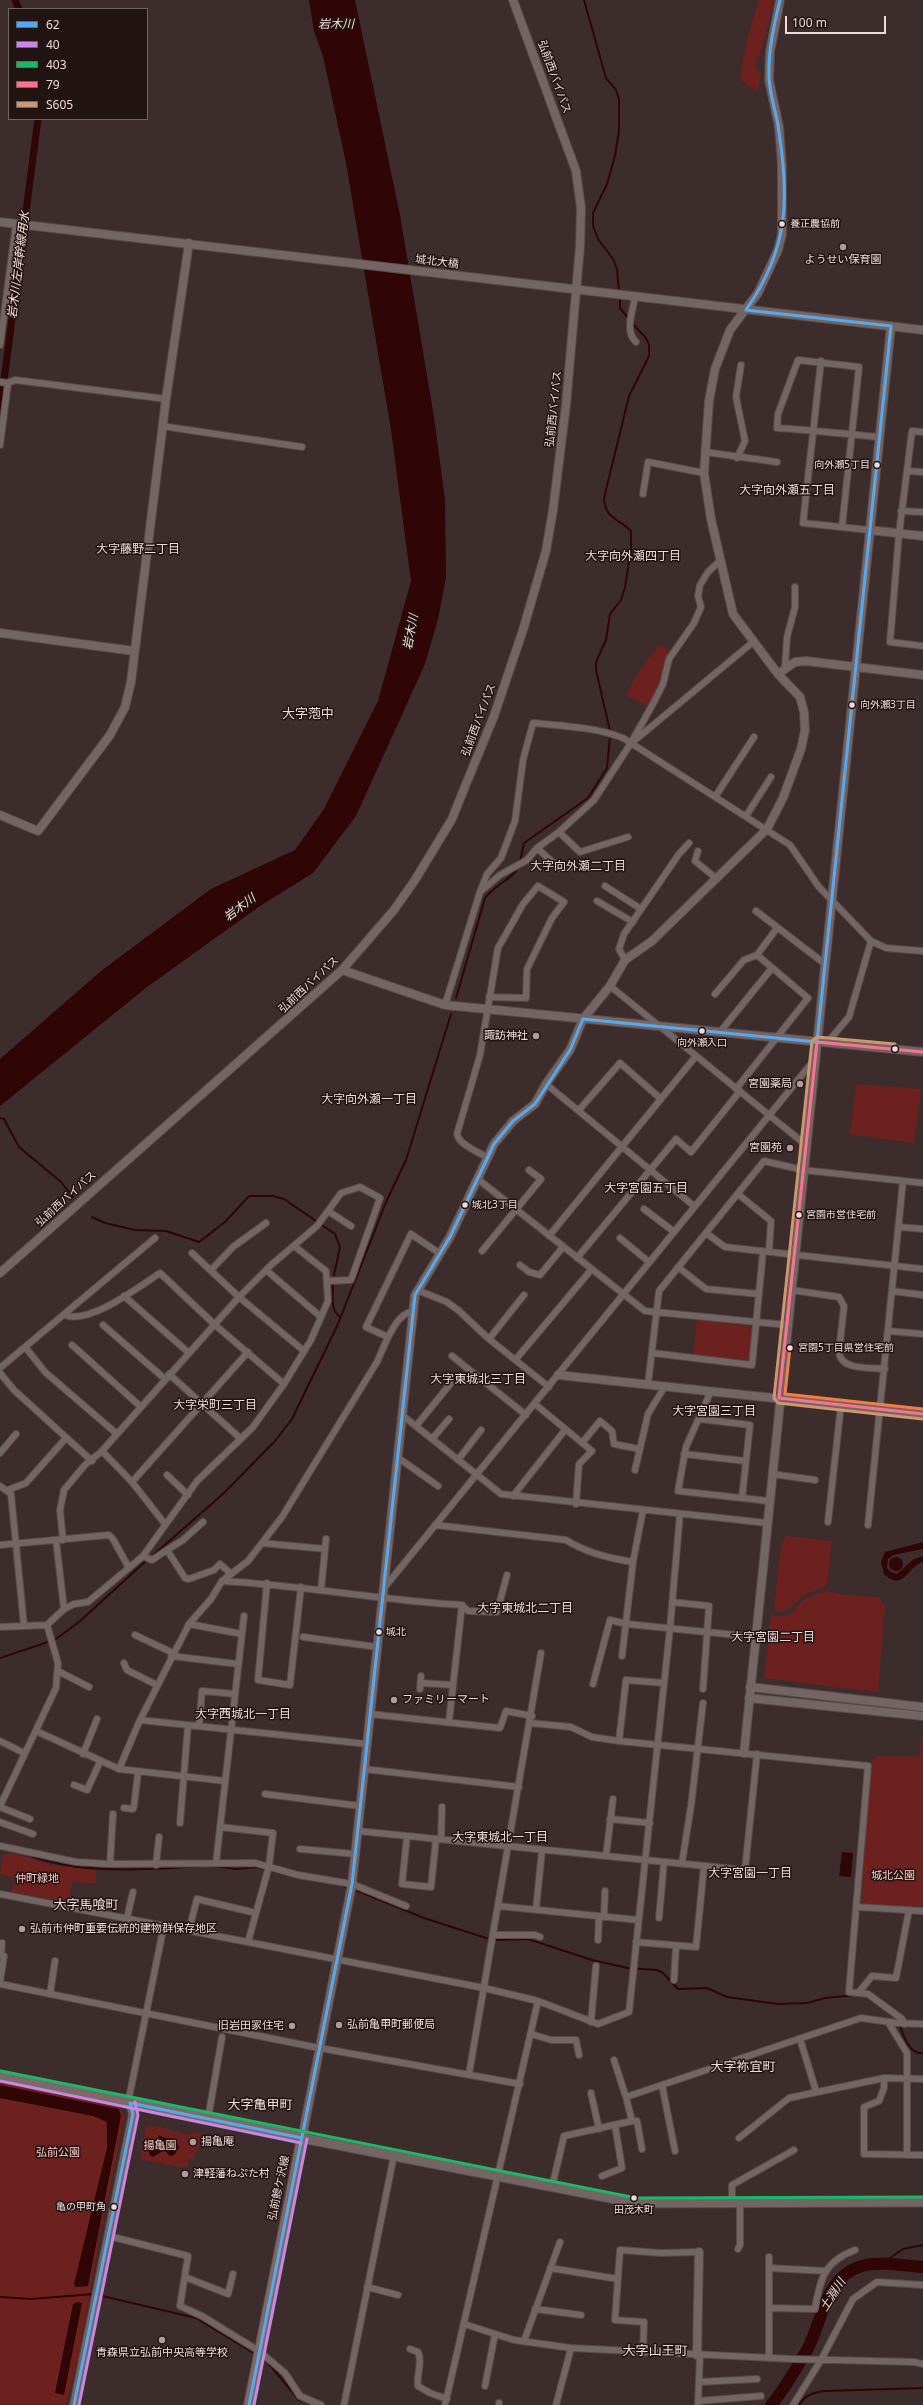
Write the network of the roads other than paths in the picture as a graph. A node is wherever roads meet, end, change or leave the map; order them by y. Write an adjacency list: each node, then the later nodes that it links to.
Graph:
1 (513, 0): 6 (street, 弘前西バイパス)
2 (780, 0): 8 (street)
3 (0, 222): 4 (street, 城北大橋)
4 (17, 224): 5 (street, 城北大橋); 12 (street)
5 (188, 243): 6 (street, 城北大橋); 16 (street)
6 (577, 291): 7 (street, 城北大橋); 75 (street, 弘前西バイパス)
7 (635, 297): 8 (street, 城北大橋); 11 (street)
8 (746, 310): 9 (street, 城北大橋); 24 (street)
9 (891, 326): 10 (street, 城北大橋); 21 (street)
10 (923, 330)
11 (636, 342)
12 (0, 345)
13 (821, 361): 18 (street); 18 (street); 20 (street)
14 (741, 365): 25 (street)
15 (5, 383): 16 (street); 22 (street)
16 (166, 399): 17 (street)
17 (162, 426): 23 (street); 42 (street)
18 (812, 430): 20 (street); 33 (street)
19 (923, 432): 27 (street)
20 (852, 434): 21 (street); 33 (street)
21 (879, 438): 34 (street)
22 (0, 445)
23 (302, 447)
24 (705, 452): 25 (street); 29 (street)
25 (737, 458): 26 (street)
26 (777, 462)
27 (907, 471): 28 (street); 31 (street)
28 (923, 472)
29 (704, 473): 30 (street); 37 (street)
30 (643, 494)
31 (902, 510): 32 (street); 35 (street)
32 (923, 512)
33 (842, 527): 34 (street)
34 (869, 530): 35 (street); 43 (street)
35 (899, 534): 36 (street); 41 (street)
36 (923, 536)
37 (720, 560): 40 (street); 48 (street)
38 (795, 587): 44 (street)
39 (0, 633): 42 (street)
40 (753, 642): 45 (street); 48 (street)
41 (923, 646)
42 (134, 652): 51 (street)
43 (856, 667): 44 (street); 46 (street); 64 (street)
44 (785, 668): 45 (street)
45 (778, 674): 53 (street)
46 (923, 675)
47 (754, 737): 50 (street)
48 (631, 743): 50 (street); 54 (street); 62 (street)
49 (771, 778): 52 (street)
50 (716, 797): 52 (street)
51 (0, 815)
52 (746, 816): 53 (street)
53 (767, 829): 60 (street); 64 (street)
54 (559, 832): 55 (street); 57 (street)
55 (628, 837)
56 (689, 843): 65 (street)
57 (537, 848): 59 (street); 62 (street)
58 (698, 851): 60 (street)
59 (573, 867)
60 (717, 879): 72 (street)
61 (605, 886): 65 (street)
62 (480, 892): 79 (street)
63 (597, 901): 67 (street)
64 (832, 901): 69 (street); 73 (street)
65 (641, 909): 67 (street)
66 (756, 911): 68 (street)
67 (633, 922): 72 (street)
68 (777, 928): 71 (street); 73 (street)
69 (871, 941): 70 (street); 86 (street)
70 (923, 951)
71 (757, 955): 74 (street); 77 (street)
72 (626, 960): 76 (street)
73 (825, 964): 85 (street)
74 (772, 968): 83 (street); 84 (street)
75 (342, 970): 79 (street); 134 (street, 弘前西バイパス)
76 (610, 986): 81 (street); 82 (street)
77 (715, 994)
78 (489, 997): 78 (street); 80 (street)
79 (445, 1005): 80 (street)
80 (488, 1010): 81 (street); 97 (street)
81 (583, 1019): 82 (street); 90 (street)
82 (659, 1026): 83 (street); 88 (street)
83 (720, 1032): 84 (street)
84 (776, 1038): 85 (street); 91 (street)
85 (817, 1042): 86 (street); 89 (street)
86 (827, 1043): 87 (street)
87 (923, 1052)
88 (696, 1056): 91 (street); 92 (street)
89 (815, 1059): 94 (street); 96 (street)
90 (546, 1084): 93 (street); 97 (street)
91 (738, 1090): 94 (street); 99 (street)
92 (661, 1099): 93 (street); 95 (street)
93 (579, 1110): 95 (street)
94 (769, 1115): 96 (street); 105 (street)
95 (622, 1145): 99 (street); 115 (street)
96 (806, 1145): 100 (street)
97 (488, 1158): 101 (street)
98 (529, 1170): 107 (street)
99 (649, 1170): 105 (street); 125 (street)
100 (803, 1170): 102 (street); 104 (street); 124 (street)
101 (479, 1180): 107 (street); 123 (street)
102 (903, 1181): 103 (street); 111 (street)
103 (923, 1183)
104 (738, 1194): 114 (street); 121 (street)
105 (694, 1206): 113 (street)
106 (644, 1208): 113 (street)
107 (515, 1209): 115 (street); 120 (street)
108 (328, 1211): 110 (street); 118 (street); 135 (street)
109 (266, 1223): 131 (street)
110 (351, 1226)
111 (899, 1227): 112 (street); 128 (street)
112 (923, 1229)
113 (673, 1231): 126 (street)
114 (706, 1233): 121 (street); 129 (street)
115 (549, 1236): 119 (street)
116 (155, 1238): 147 (street)
117 (620, 1238): 126 (street)
118 (294, 1246): 132 (street); 135 (street)
119 (563, 1247): 125 (street); 127 (street)
120 (482, 1251)
121 (766, 1252): 124 (street); 140 (street)
122 (192, 1253): 131 (street)
123 (439, 1253): 136 (street); 155 (street)
124 (794, 1255): 128 (street); 137 (street)
125 (577, 1258): 133 (street)
126 (649, 1262): 139 (street)
127 (520, 1265)
128 (895, 1266): 130 (street); 138 (street)
129 (678, 1267): 140 (street); 146 (street)
130 (923, 1269)
131 (211, 1270): 144 (street)
132 (266, 1270): 144 (street); 148 (street)
133 (591, 1270): 139 (street); 164 (street)
134 (0, 1273)
135 (328, 1281): 148 (street)
136 (417, 1290): 145 (street); 156 (street)
137 (791, 1290): 152 (street); 166 (street)
138 (892, 1291): 142 (street); 153 (street)
139 (623, 1294): 146 (street); 168 (street)
140 (759, 1294): 149 (street)
141 (524, 1295): 156 (street)
142 (923, 1295)
143 (124, 1296): 147 (street); 150 (street); 161 (street)
144 (239, 1297): 150 (street); 159 (street)
145 (413, 1312): 155 (street); 185 (street)
146 (656, 1312): 149 (street); 162 (street)
147 (65, 1315): 158 (street)
148 (321, 1317): 159 (street)
149 (756, 1323): 152 (street); 162 (street)
150 (214, 1324): 160 (street); 161 (street)
151 (103, 1325): 169 (street)
152 (787, 1325): 178 (street)
153 (888, 1331): 154 (street); 166 (street)
154 (923, 1334)
155 (388, 1337): 234 (street)
156 (489, 1339): 164 (street)
157 (72, 1345): 182 (street)
158 (26, 1348): 165 (street); 193 (street)
159 (304, 1351): 172 (street)
160 (248, 1352): 172 (street); 179 (street)
161 (189, 1353): 169 (street)
162 (652, 1354): 173 (street)
163 (452, 1356): 186 (street)
164 (516, 1359): 175 (street)
165 (0, 1368)
166 (884, 1369): 183 (street)
167 (0, 1373): 194 (street)
168 (558, 1376): 173 (street); 175 (street)
169 (167, 1377): 179 (street); 182 (street)
170 (441, 1383): 176 (street)
171 (451, 1383): 176 (street)
172 (284, 1384): 195 (street)
173 (648, 1384): 174 (street)
174 (665, 1386): 177 (street); 198 (street)
175 (549, 1387): 180 (street)
176 (447, 1388): 189 (street)
177 (711, 1391): 178 (street); 188 (street)
178 (779, 1398): 181 (street); 209 (street)
179 (201, 1403): 195 (street); 215 (street)
180 (535, 1404): 186 (street); 191 (street)
181 (841, 1405): 183 (street); 227 (street)
182 (141, 1407): 193 (street)
183 (880, 1409): 184 (street); 231 (street)
184 (923, 1414)
185 (402, 1415): 189 (street); 202 (street)
186 (526, 1415): 211 (street)
187 (449, 1419): 196 (street)
188 (700, 1419): 201 (street); 205 (street)
189 (416, 1426): 196 (street)
190 (481, 1430): 203 (street)
191 (565, 1430): 197 (street); 220 (street)
192 (16, 1434): 200 (street)
193 (117, 1434): 199 (street)
194 (66, 1438): 204 (street); 218 (street)
195 (241, 1439): 219 (street)
196 (432, 1439): 203 (street)
197 (582, 1443): 198 (street); 223 (street)
198 (639, 1449): 206 (street)
199 (102, 1452): 204 (street); 215 (street)
200 (0, 1454)
201 (684, 1454): 205 (street); 221 (street)
202 (397, 1457): 213 (street); 247 (street)
203 (458, 1460): 211 (street)
204 (92, 1461): 233 (street)
205 (745, 1461): 221 (street)
206 (635, 1470)
207 (804, 1470): 212 (street)
208 (432, 1473): 213 (street)
209 (772, 1474): 212 (street); 222 (street)
210 (167, 1475): 219 (street)
211 (477, 1475): 220 (street); 230 (street)
212 (803, 1478): 214 (street)
213 (428, 1479): 217 (street)
214 (815, 1480)
215 (132, 1482): 229 (street)
216 (0, 1486): 218 (street)
217 (438, 1486)
218 (8, 1490): 235 (street)
219 (188, 1494): 229 (street)
220 (513, 1496): 223 (street)
221 (742, 1498): 222 (street)
222 (769, 1501): 228 (street)
223 (576, 1504): 224 (street)
224 (643, 1510): 225 (street); 240 (street)
225 (680, 1514): 228 (street); 250 (street)
226 (203, 1522): 238 (street)
227 (828, 1522)
228 (767, 1523): 264 (street)
229 (165, 1524): 239 (street)
230 (435, 1525): 240 (street); 247 (street)
231 (868, 1525)
232 (326, 1539): 237 (street)
233 (60, 1540): 235 (street); 241 (street); 252 (street)
234 (262, 1543): 237 (street); 242 (street)
235 (16, 1544): 236 (street); 257 (street)
236 (0, 1545)
237 (325, 1549): 248 (street)
238 (167, 1550): 239 (street); 242 (street)
239 (147, 1558): 241 (street)
240 (633, 1562): 255 (street)
241 (129, 1568): 252 (street)
242 (231, 1574): 244 (street)
243 (507, 1576): 251 (street)
244 (222, 1581): 245 (street); 254 (street)
245 (267, 1583): 246 (street); 246 (street)
246 (301, 1587): 248 (street)
247 (384, 1588): 249 (street)
248 (321, 1590): 249 (street)
249 (382, 1598): 251 (street); 265 (street)
250 (672, 1602): 259 (street); 260 (street)
251 (462, 1605): 276 (street)
252 (64, 1609): 256 (street)
253 (244, 1616): 261 (street)
254 (189, 1624): 261 (street); 267 (street)
255 (627, 1624): 259 (street); 268 (street); 274 (street)
256 (47, 1625): 257 (street); 271 (street)
257 (24, 1626): 258 (street)
258 (0, 1627)
259 (670, 1628): 260 (street); 273 (street)
260 (706, 1632): 264 (street); 279 (street)
261 (242, 1634): 270 (street)
262 (135, 1635): 267 (street)
263 (303, 1637): 265 (street)
264 (756, 1637): 278 (street)
265 (377, 1647): 284 (street)
266 (542, 1653): 285 (street)
267 (172, 1654): 270 (street); 275 (street)
268 (622, 1656)
269 (124, 1663): 275 (street)
270 (238, 1664): 280 (street)
271 (58, 1671): 277 (street); 294 (street)
272 (421, 1676): 276 (street)
273 (664, 1683): 296 (street); 298 (street)
274 (593, 1684)
275 (157, 1685): 288 (street)
276 (453, 1685): 289 (street)
277 (90, 1687)
278 (750, 1687): 281 (street); 283 (street)
279 (703, 1689)
280 (235, 1694): 292 (street); 293 (street)
281 (749, 1698): 286 (street); 301 (street)
282 (703, 1704): 299 (street)
283 (923, 1706)
284 (370, 1714): 289 (street); 297 (street)
285 (532, 1716): 289 (street); 290 (street)
286 (923, 1716)
287 (97, 1719): 302 (street)
288 (140, 1720): 291 (street); 305 (street)
289 (450, 1722)
290 (530, 1723): 296 (street); 311 (street)
291 (188, 1725): 292 (street); 308 (street)
292 (198, 1726): 293 (street)
293 (231, 1730): 297 (street); 309 (street)
294 (36, 1731): 300 (street); 302 (street)
295 (0, 1741): 300 (street)
296 (619, 1741): 298 (street)
297 (367, 1744): 306 (street)
298 (658, 1745): 299 (street); 323 (street)
299 (698, 1749): 301 (street); 339 (street)
300 (24, 1753): 314 (street)
301 (744, 1753): 303 (street)
302 (83, 1754): 304 (street)
303 (757, 1754): 343 (street); 350 (street)
304 (100, 1762): 305 (street); 310 (street)
305 (119, 1769): 307 (street)
306 (364, 1770): 311 (street); 315 (street)
307 (138, 1772): 308 (street); 317 (street)
308 (183, 1776): 309 (street); 322 (street)
309 (225, 1781): 324 (street)
310 (74, 1785)
311 (519, 1787): 331 (street)
312 (265, 1794): 315 (street)
313 (613, 1799): 320 (street)
314 (0, 1806): 319 (street)
315 (360, 1806): 325 (street)
316 (442, 1807): 329 (street)
317 (124, 1808)
318 (113, 1814): 340 (street)
319 (30, 1818)
320 (610, 1819): 323 (street); 335 (street)
321 (0, 1822): 326 (street)
322 (180, 1823)
323 (650, 1823): 336 (street)
324 (220, 1827): 338 (street); 342 (street)
325 (358, 1831): 327 (street); 334 (street)
326 (33, 1834)
327 (407, 1836): 329 (street); 329 (street)
328 (159, 1837): 341 (street)
329 (438, 1839): 331 (street)
330 (0, 1846): 340 (street)
331 (509, 1846): 333 (street); 349 (street)
332 (300, 1850): 334 (street)
333 (542, 1850): 335 (street); 351 (street)
334 (355, 1854): 344 (street)
335 (606, 1856): 336 (street)
336 (646, 1859): 337 (street); 358 (street)
337 (664, 1862): 339 (street); 357 (street)
338 (216, 1863): 341 (street); 342 (street)
339 (682, 1863): 343 (street)
340 (110, 1864): 341 (street)
341 (156, 1864)
342 (269, 1866): 344 (street); 354 (street)
343 (704, 1866): 367 (street)
344 (352, 1886): 348 (street); 368 (street)
345 (605, 1891): 355 (street)
346 (133, 1892): 356 (street)
347 (0, 1894): 356 (street)
348 (406, 1906)
349 (498, 1906): 351 (street); 362 (street)
350 (857, 1907): 352 (street); 374 (street)
351 (536, 1909): 355 (street)
352 (909, 1910): 353 (street); 374 (street)
353 (923, 1911)
354 (256, 1913): 360 (street); 364 (street)
355 (602, 1916): 358 (street); 363 (street)
356 (128, 1918): 359 (street)
357 (659, 1918)
358 (638, 1920): 365 (street)
359 (164, 1925): 360 (street); 377 (street)
360 (189, 1930): 364 (street)
361 (540, 1937): 362 (street)
362 (493, 1938): 373 (street)
363 (598, 1940)
364 (248, 1942): 368 (street)
365 (636, 1942): 367 (street); 378 (street)
366 (2, 1943): 372 (street)
367 (676, 1946): 371 (street)
368 (338, 1960): 373 (street); 385 (street)
369 (55, 1961): 375 (street)
370 (596, 1966): 378 (street)
371 (674, 1980)
372 (0, 1983): 375 (street)
373 (484, 1988): 376 (street); 388 (street)
374 (859, 1992): 380 (street)
375 (50, 1994): 377 (street)
376 (538, 2001): 378 (street); 382 (street)
377 (146, 2013): 385 (street); 398 (street)
378 (591, 2022)
379 (888, 2022): 380 (street); 384 (street); 391 (street)
380 (901, 2024): 381 (street)
381 (923, 2024)
382 (531, 2034): 386 (street); 393 (street)
383 (222, 2037): 399 (street)
384 (800, 2039): 394 (street); 395 (street)
385 (320, 2047): 388 (street); 403 (street)
386 (579, 2055)
387 (614, 2060): 397 (street)
388 (469, 2074): 393 (street)
389 (0, 2076): 398 (main road)
390 (884, 2078): 391 (street); 395 (street); 409 (street)
391 (907, 2079): 392 (street); 409 (street)
392 (923, 2079)
393 (520, 2084): 412 (street)
394 (662, 2085): 397 (street); 407 (street)
395 (816, 2091): 404 (street)
396 (591, 2093): 402 (street)
397 (626, 2097): 400 (street)
398 (130, 2103): 399 (main road); 416 (street)
399 (208, 2119): 403 (main road)
400 (632, 2121): 401 (street); 405 (street)
401 (615, 2125): 402 (street); 411 (street)
402 (598, 2129): 413 (street)
403 (302, 2138): 408 (main road); 440 (main road, 弘前鰺ケ沢線)
404 (739, 2138)
405 (642, 2149)
406 (794, 2150): 414 (street)
407 (675, 2151)
408 (394, 2155): 412 (main road); 429 (street)
409 (906, 2155): 410 (street)
410 (923, 2155)
411 (602, 2176)
412 (499, 2177): 413 (main road); 434 (street)
413 (552, 2187): 414 (main road)
414 (736, 2201): 415 (main road); 418 (street)
415 (923, 2202)
416 (109, 2236): 426 (street); 451 (street)
417 (560, 2242): 422 (street)
418 (738, 2249)
419 (855, 2250): 424 (street)
420 (699, 2252): 427 (street); 441 (street)
421 (769, 2257): 423 (street)
422 (550, 2268): 427 (street); 432 (street)
423 (769, 2268): 424 (street); 431 (street)
424 (826, 2271): 431 (street)
425 (233, 2274): 426 (street)
426 (185, 2278): 440 (street)
427 (618, 2279): 439 (street)
428 (923, 2285): 443 (street)
429 (368, 2287): 430 (street); 454 (street)
430 (398, 2294)
431 (769, 2308): 442 (street)
432 (535, 2309): 433 (street); 436 (street)
433 (581, 2314)
434 (464, 2324): 435 (street); 449 (street)
435 (495, 2334): 436 (street); 447 (street)
436 (524, 2341): 437 (street)
437 (571, 2348): 439 (street); 455 (street)
438 (410, 2349): 449 (street)
439 (643, 2352): 441 (street)
440 (259, 2354): 452 (main road, 弘前鰺ケ沢線); 453 (street)
441 (698, 2355): 442 (street); 446 (street)
442 (769, 2358): 443 (street)
443 (821, 2360): 444 (street); 456 (street)
444 (923, 2364)
445 (756, 2379): 446 (street)
446 (699, 2382): 450 (street)
447 (485, 2386)
448 (761, 2396): 450 (street)
449 (446, 2402)
450 (698, 2403)
451 (74, 2405)
452 (249, 2405)
453 (321, 2405)
454 (344, 2405)
455 (556, 2405)
456 (793, 2405)

